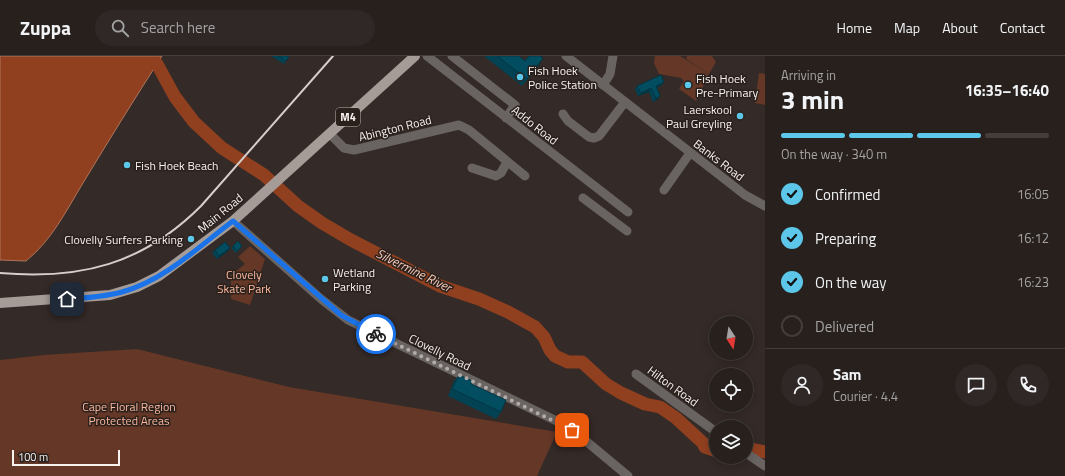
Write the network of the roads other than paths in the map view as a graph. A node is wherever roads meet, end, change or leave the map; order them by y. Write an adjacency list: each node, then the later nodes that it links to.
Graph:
1 (415, 56): 10 (main road, Main Road / M4)
2 (427, 56): 9 (street, Addo Road)
3 (452, 56): 9 (street)
4 (566, 56): 6 (street, Banks Road)
5 (613, 56): 6 (street)
6 (603, 85): 7 (street, Banks Road)
7 (626, 102): 8 (street); 11 (street, Banks Road)
8 (563, 114)
9 (506, 118): 17 (street, Addo Road)
10 (330, 134): 12 (street, Abington Road); 21 (main road, Main Road / M4)
11 (690, 153): 15 (street); 18 (street, Banks Road)
12 (508, 162): 13 (street); 14 (street)
13 (472, 168)
14 (525, 176)
15 (664, 190)
16 (583, 198): 20 (street)
17 (618, 205): 19 (street, Addo Road); 20 (street)
18 (765, 206)
19 (628, 212)
20 (608, 216): 22 (street)
21 (233, 221): 23 (main road, Main Road / M4); 28 (street, Clovelly Road)
22 (628, 231)
23 (0, 303)
24 (636, 374): 25 (street, Hilton Road)
25 (709, 427)
26 (753, 458): 27 (street)
27 (765, 466)
28 (628, 476)

